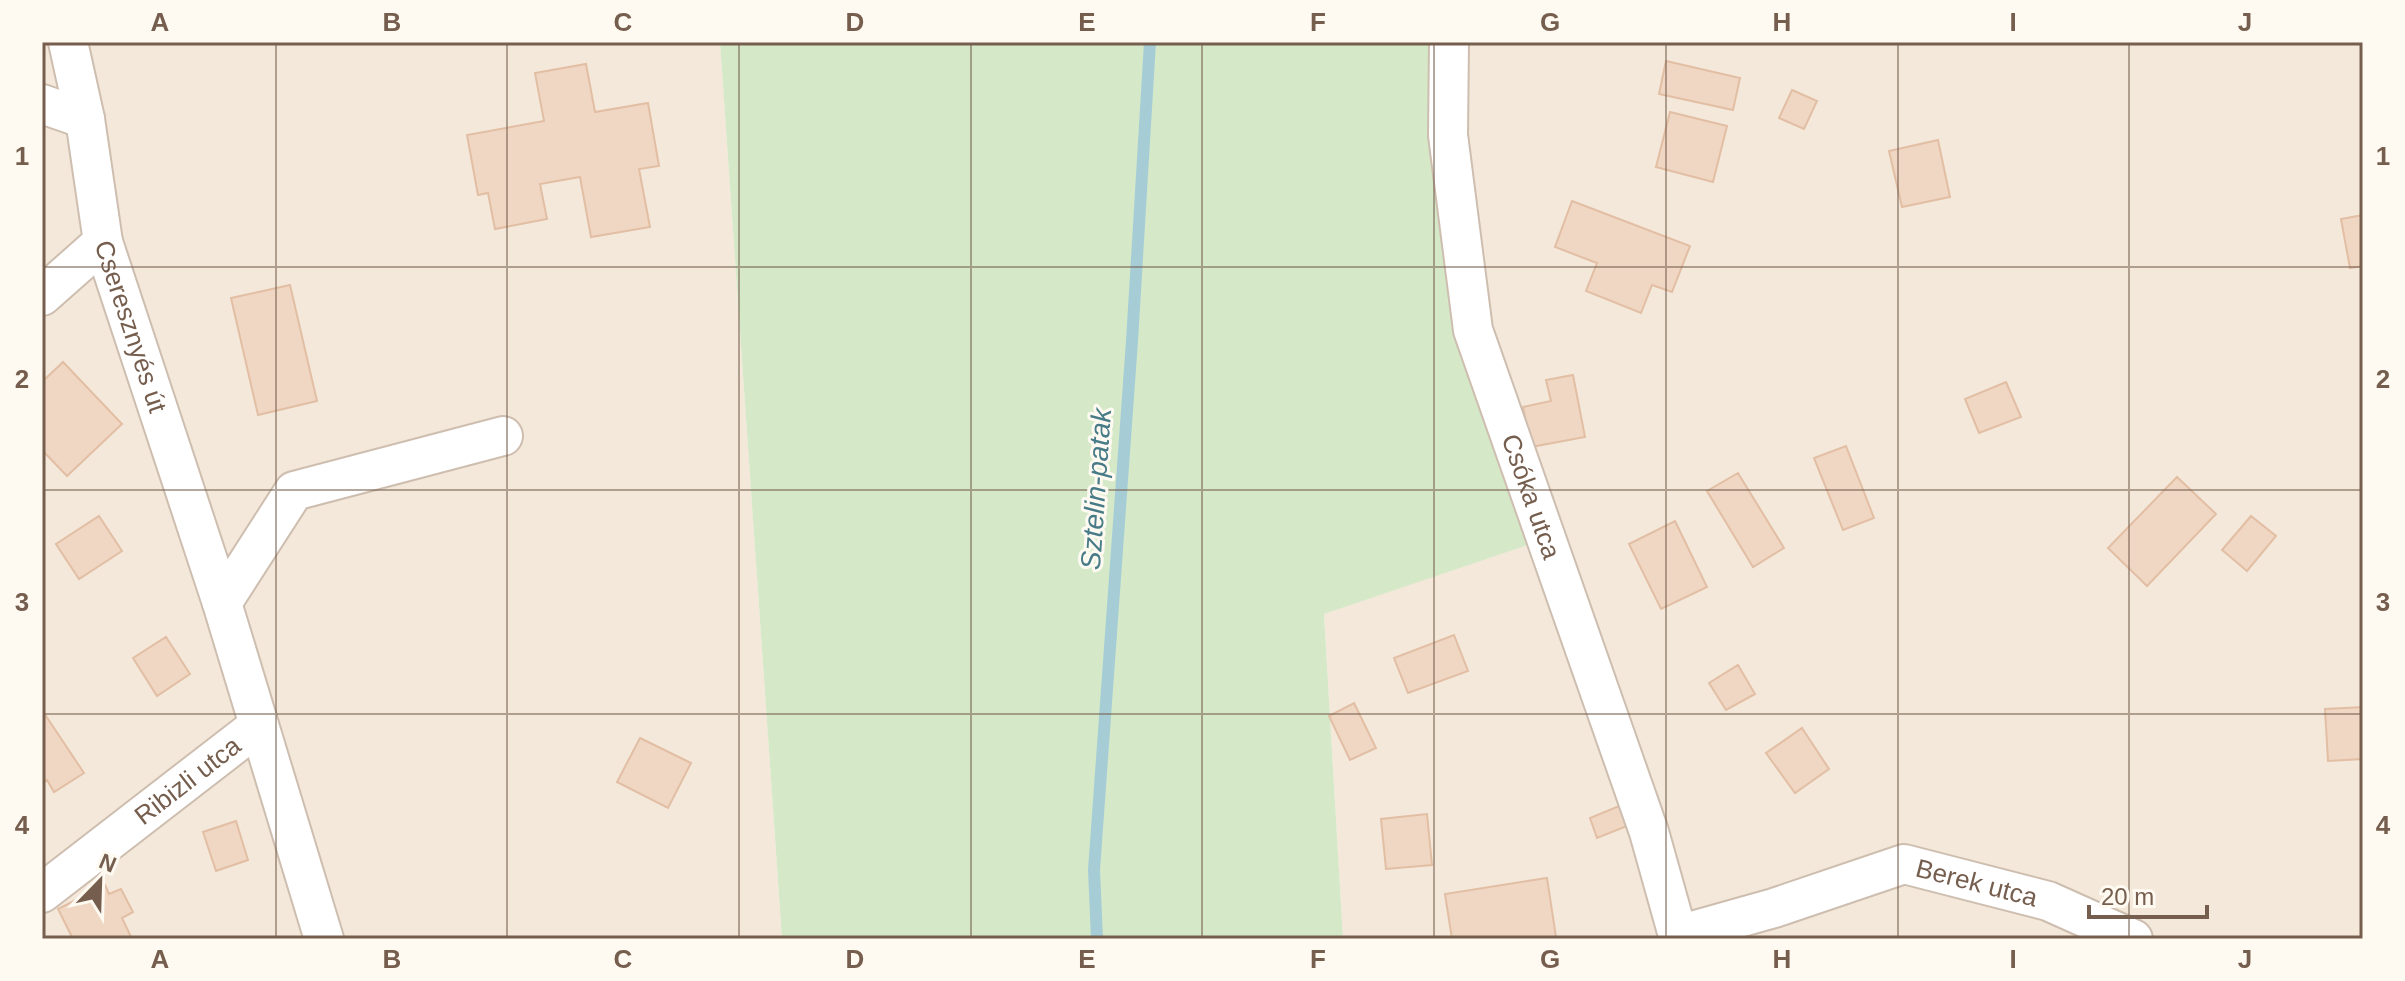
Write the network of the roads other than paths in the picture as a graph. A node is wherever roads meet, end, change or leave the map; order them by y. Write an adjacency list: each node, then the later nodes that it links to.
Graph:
1 (68, 42): 4 (street, Cseresznyés út)
2 (1449, 42): 11 (street, Csóka utca)
3 (42, 104): 4 (street)
4 (85, 119): 5 (street, Cseresznyés út)
5 (103, 242): 6 (street); 8 (street, Cseresznyés út)
6 (42, 296)
7 (503, 436): 8 (street)
8 (222, 603): 9 (street, Cseresznyés út)
9 (258, 726): 10 (street, Ribizli utca); 12 (street, Cseresznyés út)
10 (42, 893)
11 (1678, 937): 13 (street, Berek utca)
12 (324, 939)
13 (2133, 939)

